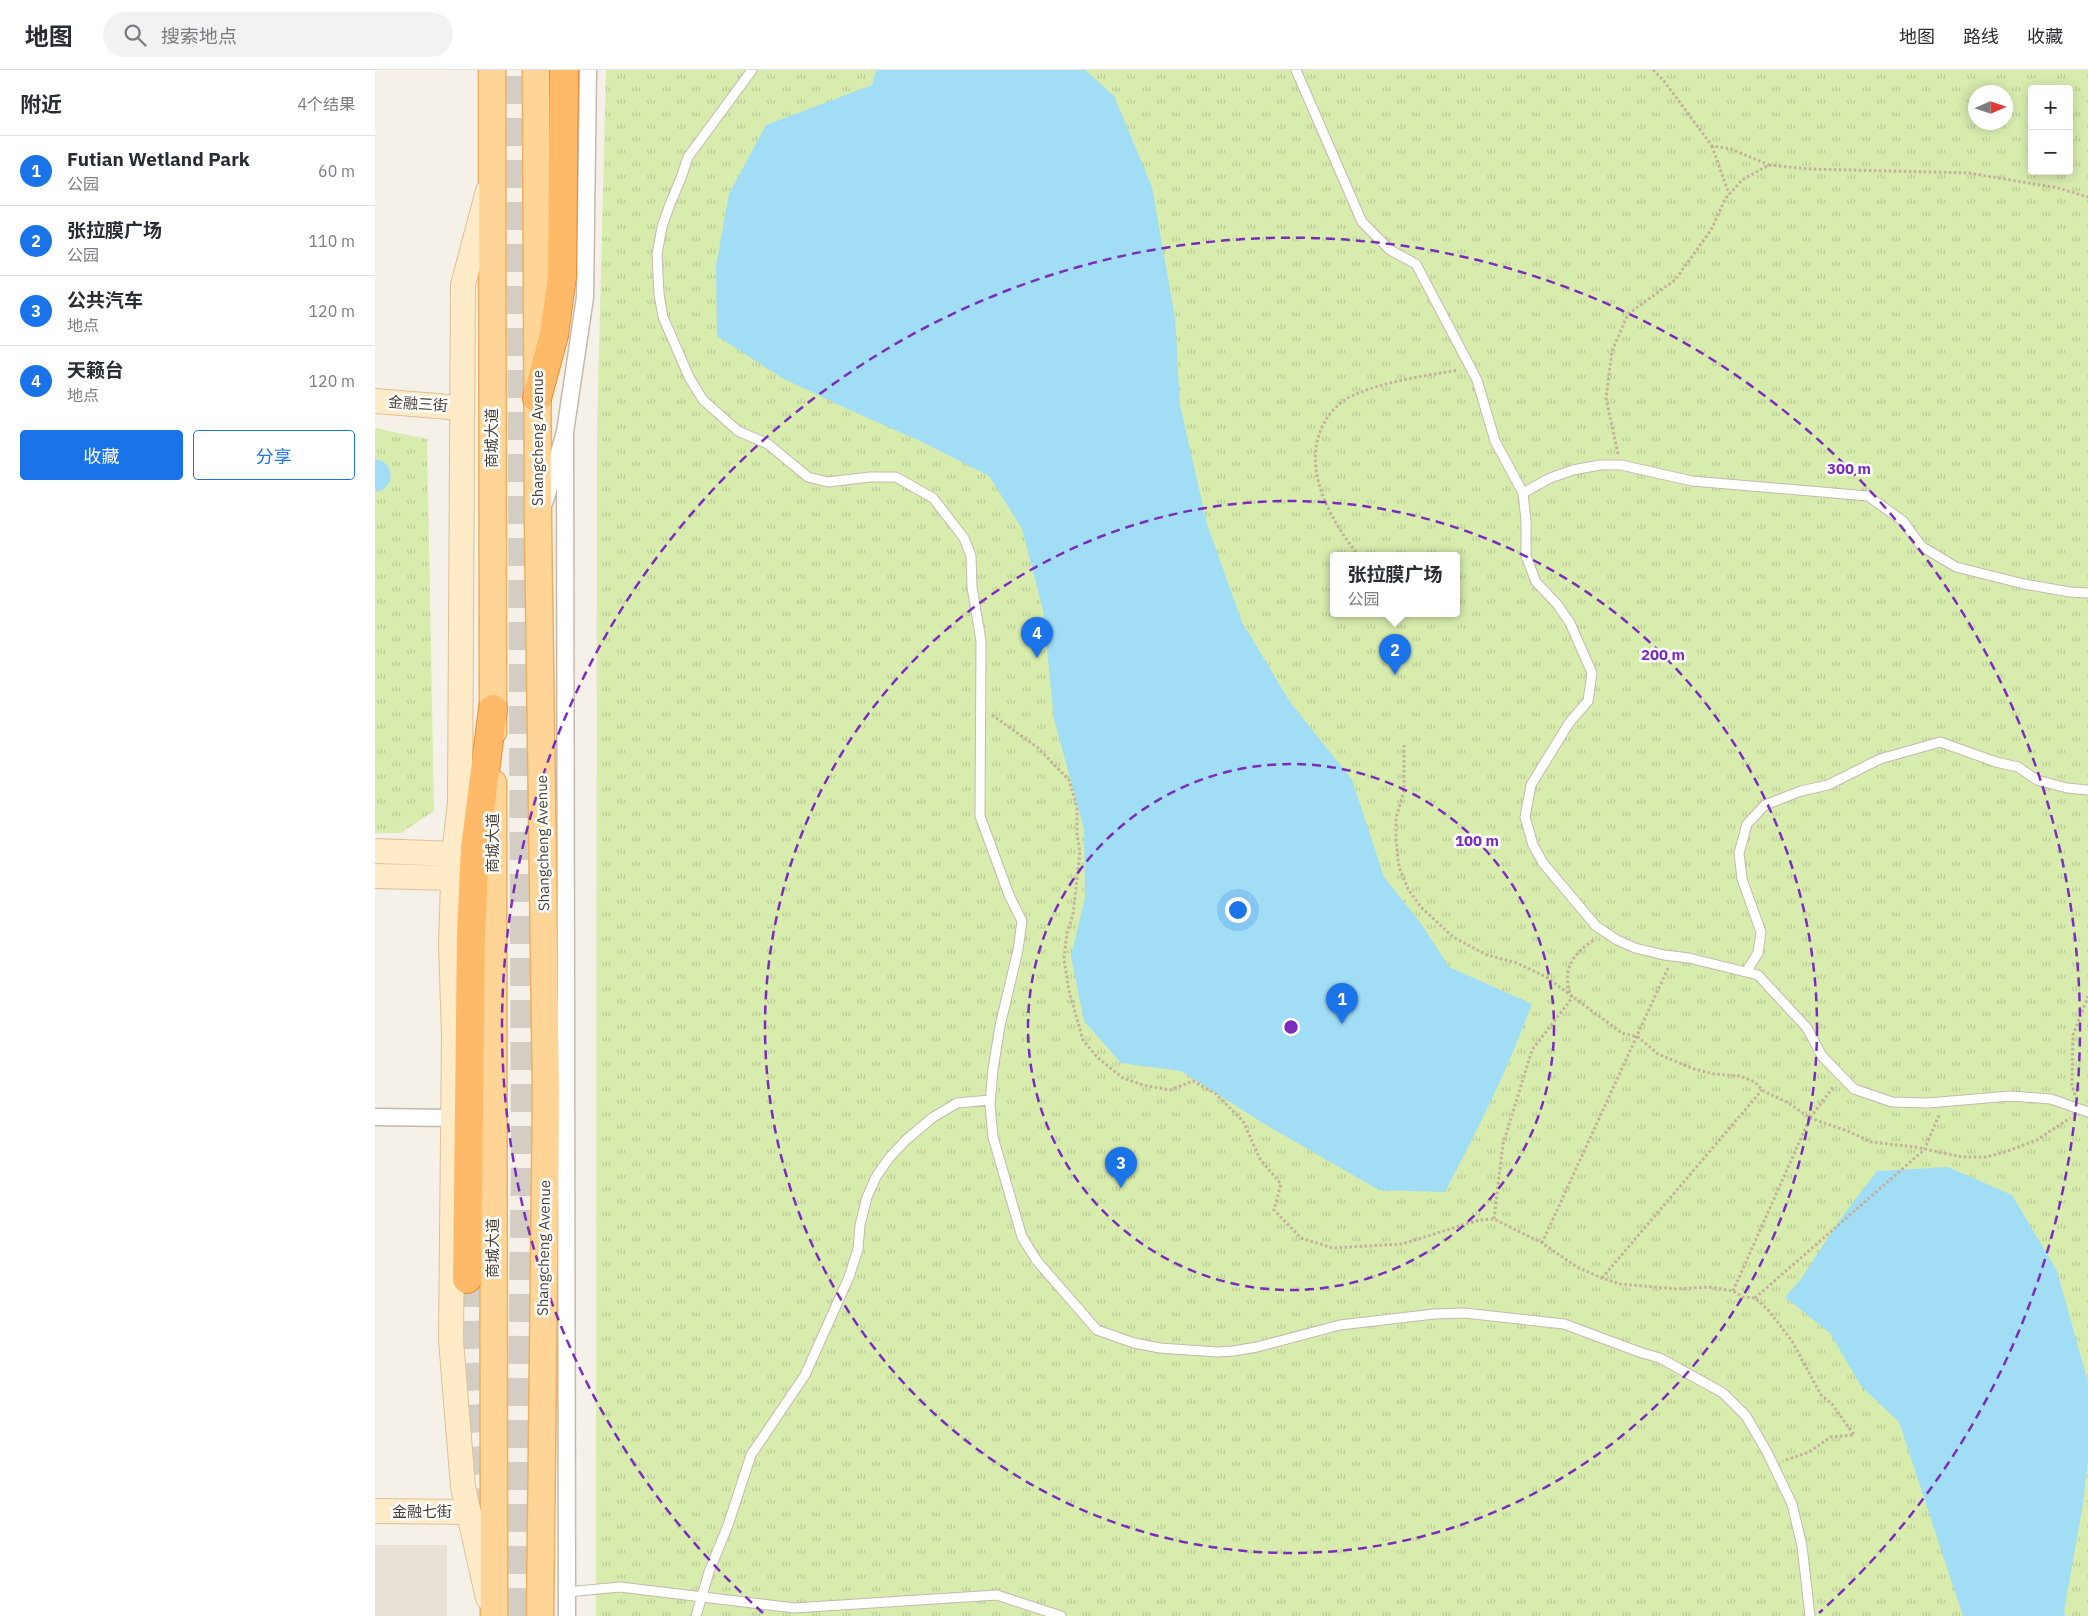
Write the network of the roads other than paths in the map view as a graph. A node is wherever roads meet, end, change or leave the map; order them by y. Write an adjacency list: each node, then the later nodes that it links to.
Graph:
1 (492, 70): 7 (main road, 商城大道)
2 (536, 70): 8 (main road, Shangcheng Avenue)
3 (564, 70): 8 (highway)
4 (588, 70): 11 (street)
5 (752, 70): 22 (lane)
6 (1296, 70): 12 (lane)
7 (492, 178): 10 (street); 15 (main road, 商城大道)
8 (537, 398): 13 (main road, Shangcheng Avenue)
9 (375, 401): 10 (street, 金融三街)
10 (462, 408): 18 (street)
11 (565, 432): 13 (street); 29 (street)
12 (1523, 493): 14 (lane); 21 (lane)
13 (538, 522): 32 (main road, Shangcheng Avenue)
14 (2088, 592)
15 (493, 709): 26 (highway); 31 (main road, 商城大道)
16 (2088, 790): 21 (lane)
17 (375, 852): 18 (street)
18 (454, 854): 20 (street)
19 (375, 876): 20 (street)
20 (453, 878): 25 (street)
21 (1747, 972): 23 (lane)
22 (990, 1100): 30 (lane); 36 (lane)
23 (2084, 1111)
24 (375, 1117): 25 (street)
25 (453, 1118): 28 (street)
26 (467, 1279)
27 (375, 1511): 28 (street, 金融七街)
28 (468, 1512): 31 (street)
29 (567, 1592): 30 (lane); 33 (street)
30 (701, 1598): 34 (lane); 35 (lane)
31 (493, 1616)
32 (540, 1616)
33 (567, 1616)
34 (696, 1616)
35 (1061, 1616)
36 (1810, 1616)

